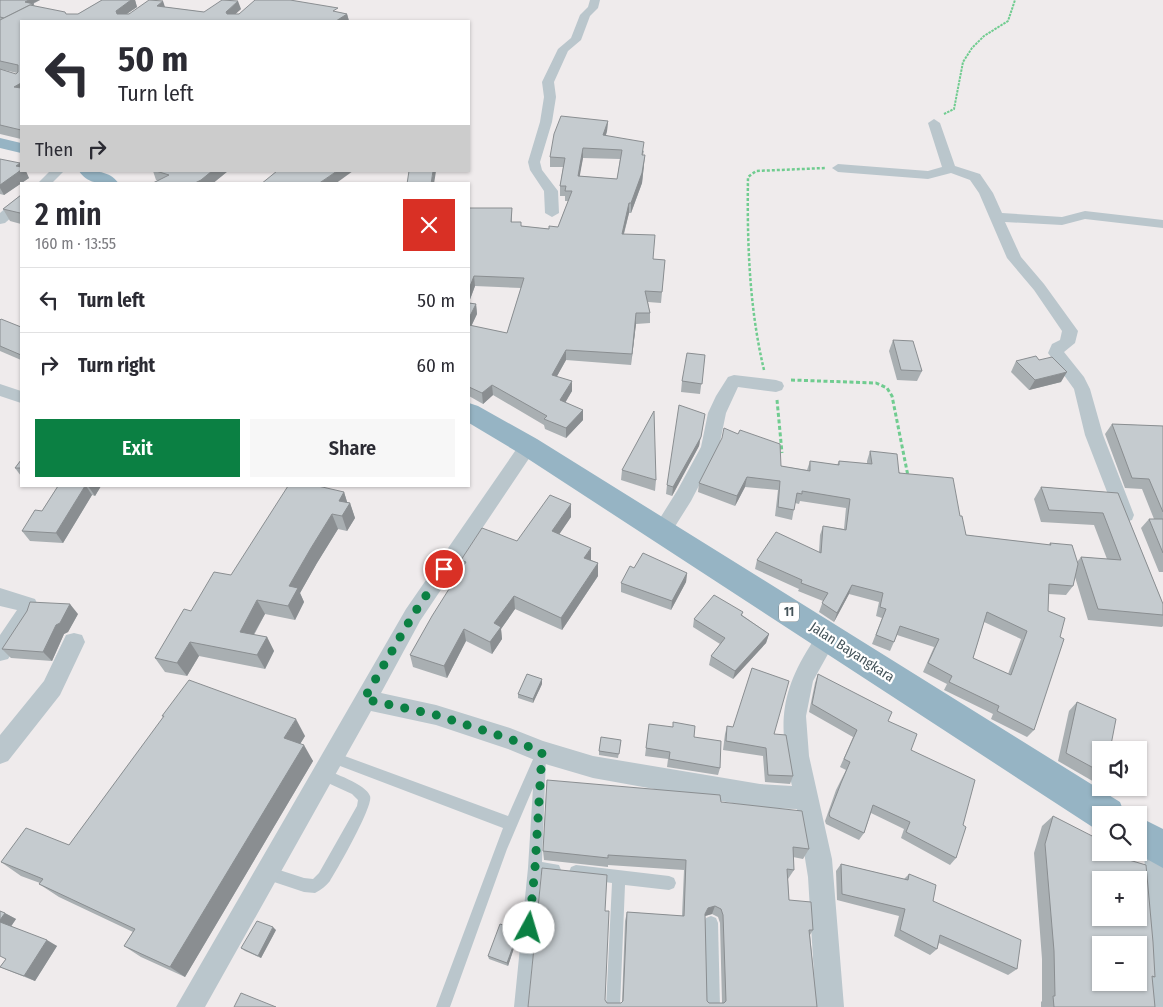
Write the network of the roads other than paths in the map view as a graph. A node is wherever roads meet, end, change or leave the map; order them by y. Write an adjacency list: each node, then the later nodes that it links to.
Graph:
1 (595, 0): 12 (street)
2 (934, 123): 6 (street)
3 (0, 143): 4 (highway)
4 (20, 148)
5 (838, 168): 6 (street)
6 (951, 169): 13 (street)
7 (57, 172): 9 (street)
8 (90, 172): 10 (highway)
9 (45, 182)
10 (107, 182)
11 (20, 203): 14 (street)
12 (552, 213)
13 (996, 217): 15 (street); 21 (street)
14 (0, 220)
15 (1163, 224)
16 (776, 382): 22 (street)
17 (0, 390): 18 (street)
18 (20, 397)
19 (470, 413): 20 (highway, Jalan Bayangkara / 11)
20 (528, 446): 22 (highway, Jalan Bayangkara / 11); 27 (street)
21 (1130, 528)
22 (662, 531): 24 (highway, Jalan Bayangkara / 11)
23 (0, 597): 26 (street)
24 (827, 636): 31 (street); 32 (highway, Jalan Bayangkara / 11)
25 (74, 642): 29 (street)
26 (0, 652)
27 (364, 699): 28 (street); 30 (street)
28 (542, 752): 31 (street); 33 (lane); 35 (lane)
29 (0, 753)
30 (326, 765): 33 (lane); 36 (street); 36 (lane)
31 (807, 798): 45 (street)
32 (1093, 806)
33 (511, 824): 41 (lane)
34 (1153, 844): 46 (street)
35 (535, 868): 37 (lane); 42 (lane)
36 (266, 872): 40 (street)
37 (619, 876): 38 (lane); 43 (lane)
38 (670, 883)
39 (711, 923): 44 (lane)
40 (190, 1007)
41 (443, 1007)
42 (521, 1007)
43 (613, 1007)
44 (714, 1007)
45 (830, 1007)
46 (1155, 1007)

